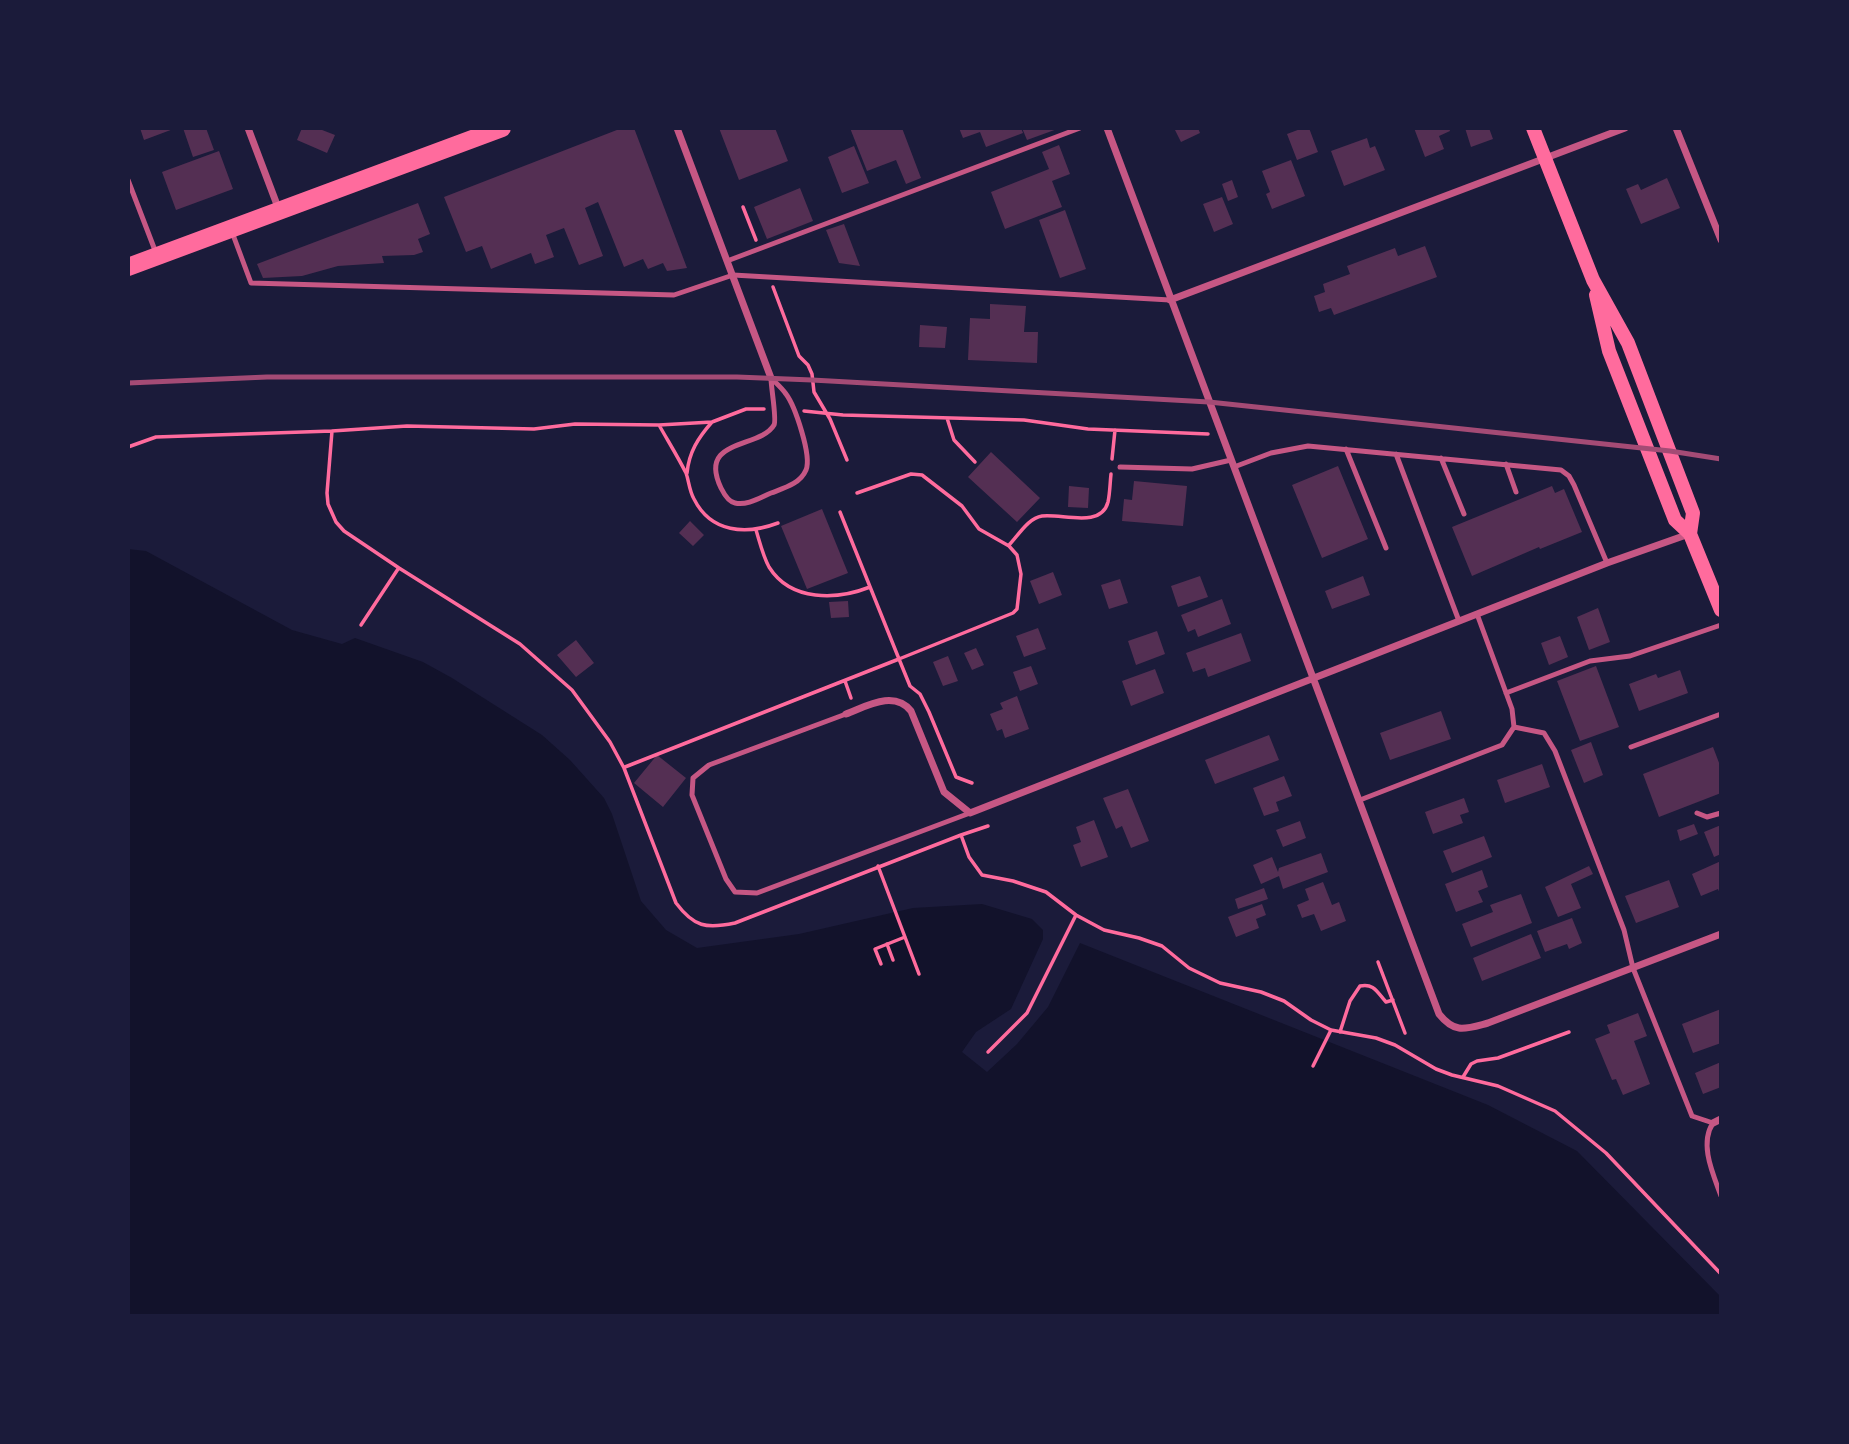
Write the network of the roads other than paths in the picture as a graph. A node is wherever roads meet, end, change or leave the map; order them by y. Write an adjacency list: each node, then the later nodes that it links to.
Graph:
1 (248, 128): 11 (street)
2 (502, 128): 11 (main road)
3 (677, 128): 15 (street)
4 (1080, 128): 15 (lane)
5 (1107, 128): 19 (street)
6 (1533, 128): 9 (main road)
7 (1625, 128): 9 (street)
8 (1676, 128): 13 (street)
9 (1545, 159): 18 (main road); 19 (street)
10 (128, 180): 14 (lane)
11 (280, 211): 12 (main road)
12 (230, 229): 14 (main road); 17 (lane)
13 (1721, 240)
14 (157, 256): 16 (main road)
15 (727, 261): 17 (street)
16 (128, 267)
17 (733, 275): 19 (lane); 20 (street)
18 (1592, 280): 29 (main road); 29 (main road)
19 (1170, 300): 24 (street)
20 (771, 378): 20 (lane)
21 (1346, 449): 22 (lane); 24 (lane); 30 (lane)
22 (1396, 454): 23 (lane); 34 (lane)
23 (1441, 458): 25 (lane); 28 (lane)
24 (1232, 463): 26 (lane); 36 (street)
25 (1506, 464): 27 (lane); 31 (lane)
26 (1120, 467)
27 (1516, 492)
28 (1464, 514)
29 (1690, 534): 31 (street); 32 (main road)
30 (1386, 548)
31 (1607, 563): 33 (street)
32 (1721, 610)
33 (1477, 614): 34 (street); 37 (lane)
34 (1459, 621): 36 (street)
35 (1721, 625): 37 (lane)
36 (1315, 677): 42 (street); 43 (street)
37 (1506, 693): 40 (lane)
38 (846, 714): 43 (street); 43 (lane)
39 (1721, 714): 41 (lane)
40 (1514, 727): 42 (lane); 47 (lane)
41 (1631, 747)
42 (1360, 800): 47 (street)
43 (970, 813)
44 (1697, 813): 45 (lane)
45 (1721, 813)
46 (1721, 934): 47 (street)
47 (1633, 968): 49 (lane)
48 (1721, 1119): 49 (street)
49 (1713, 1123): 50 (lane)
50 (1721, 1196)

